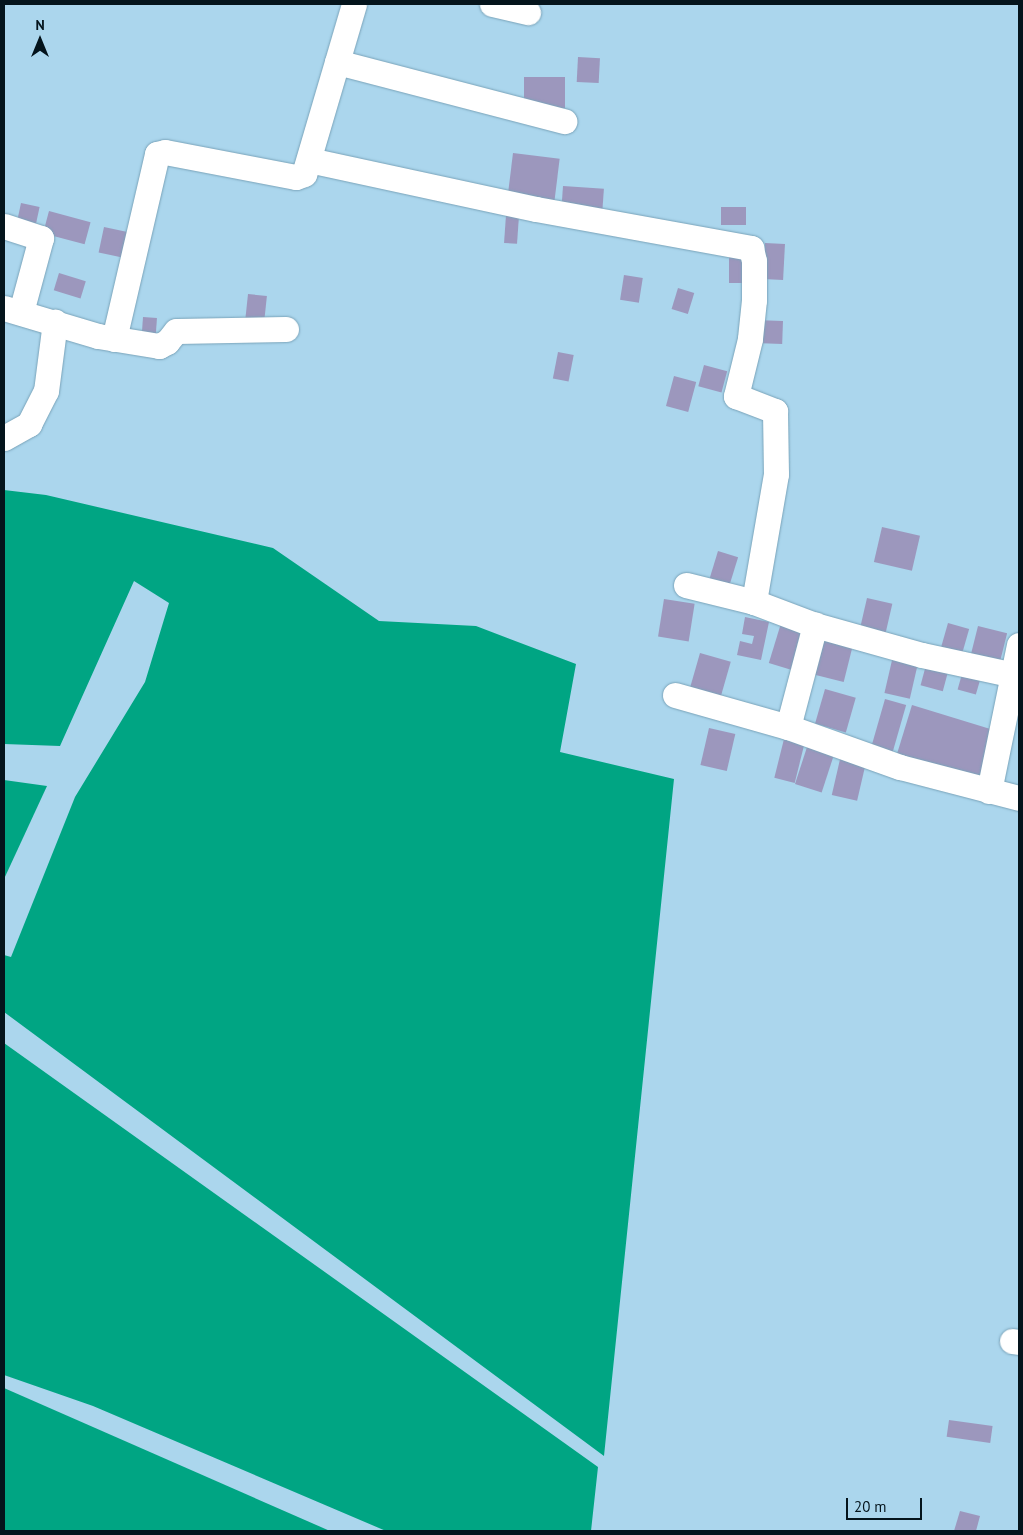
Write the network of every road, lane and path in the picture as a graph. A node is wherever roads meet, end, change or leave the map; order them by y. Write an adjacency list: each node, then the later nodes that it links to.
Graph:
1 (354, 4): 4 (street)
2 (492, 4): 3 (street)
3 (528, 12)
4 (337, 62): 5 (street); 6 (street)
5 (564, 121)
6 (309, 160): 11 (street); 14 (street)
7 (4, 226): 8 (street)
8 (12, 310): 9 (street)
9 (55, 322): 11 (street); 12 (street)
10 (286, 329): 11 (street)
11 (114, 339)
12 (4, 438)
13 (686, 585): 14 (street)
14 (754, 602): 15 (street)
15 (815, 625): 17 (street); 19 (street)
16 (1019, 645): 17 (street)
17 (1016, 675): 20 (street)
18 (675, 695): 19 (street)
19 (788, 727): 20 (street)
20 (988, 791): 21 (street)
21 (1019, 798)

